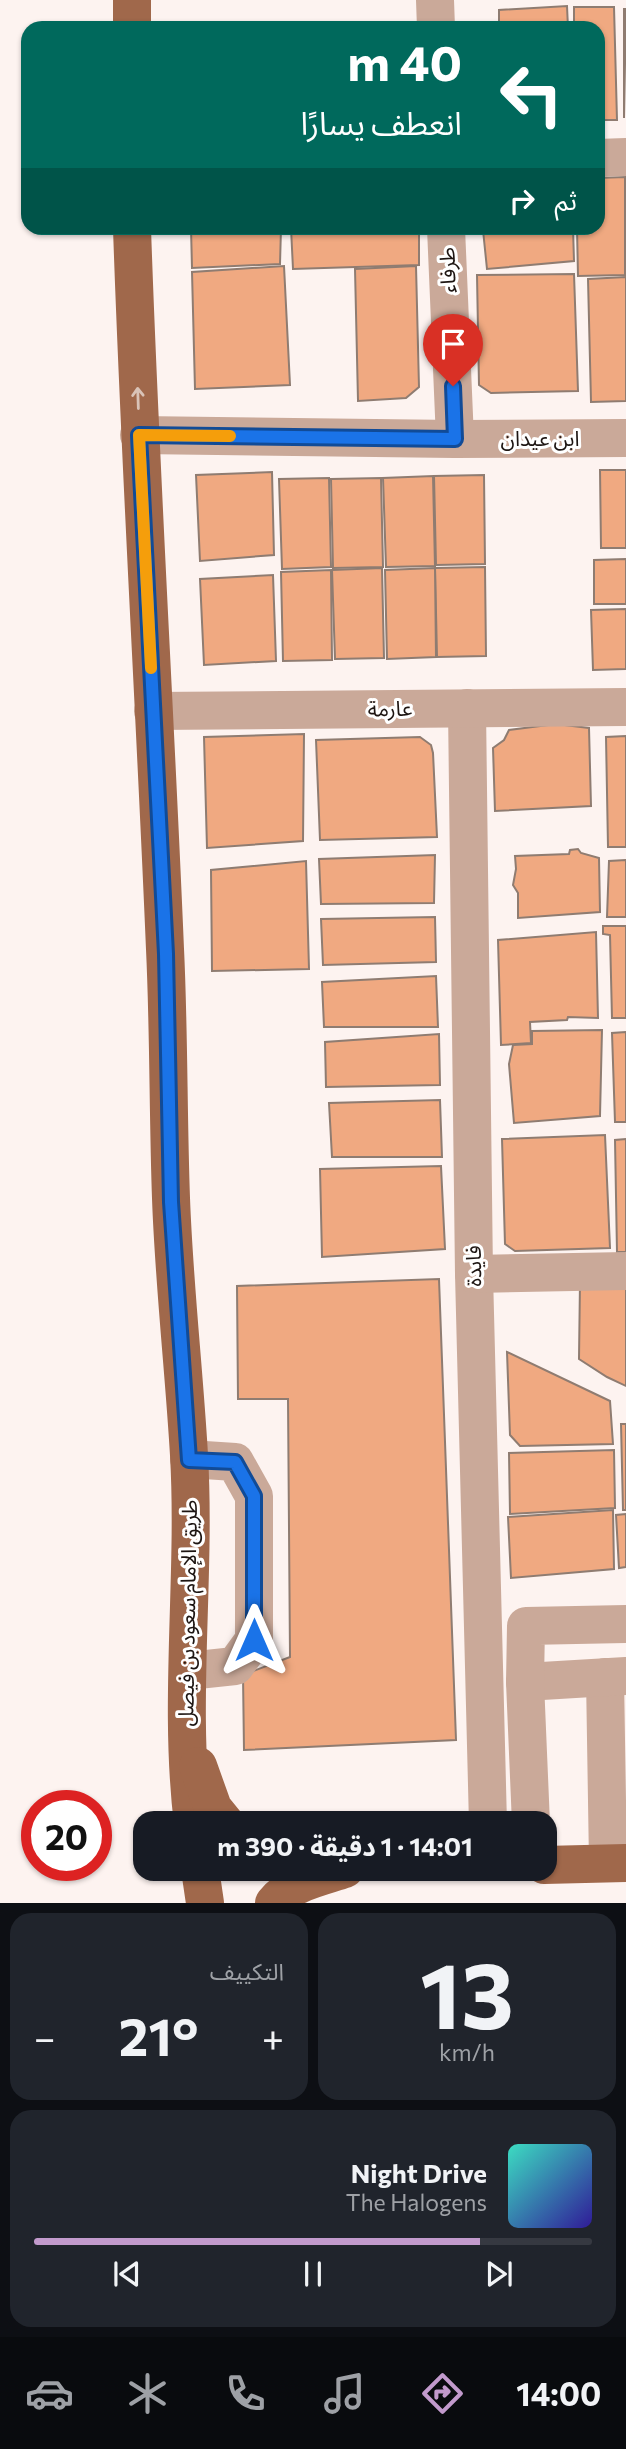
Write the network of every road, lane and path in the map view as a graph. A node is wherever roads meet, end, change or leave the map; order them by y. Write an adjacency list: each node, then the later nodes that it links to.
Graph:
1 (132, 0): 3 (main road)
2 (435, 0): 4 (street)
3 (132, 21)
4 (436, 21)
5 (626, 157): 6 (street)
6 (605, 158)
7 (132, 235): 9 (main road, طريق الإمام سعود بن فيصل, one-way to 7)
8 (446, 235): 11 (street, طرفاء)
9 (139, 435): 11 (street, ابن عيدان); 14 (main road, طريق الإمام سعود بن فيصل)
10 (626, 438): 11 (street, ابن عيدان)
11 (455, 439)
12 (626, 707): 13 (street, عارمة)
13 (467, 708): 14 (street, عارمة); 16 (street, فايدة)
14 (153, 711): 17 (main road, طريق الإمام سعود بن فيصل)
15 (626, 1271): 16 (street)
16 (474, 1274): 24 (street, فايدة)
17 (189, 1460): 21 (main road, طريق الإمام سعود بن فيصل); 21 (street)
18 (626, 1624): 20 (street)
19 (615, 1677): 20 (street); 26 (street)
20 (525, 1682): 25 (street)
21 (187, 1684): 22 (main road, طريق الإمام سعود بن فيصل); 23 (main road)
22 (191, 1811)
23 (215, 1811)
24 (488, 1811)
25 (530, 1811)
26 (617, 1863): 27 (main road)
27 (557, 1865)
28 (202, 1881): 30 (main road)
29 (310, 1881): 31 (main road)
30 (205, 1903)
31 (274, 1903)

